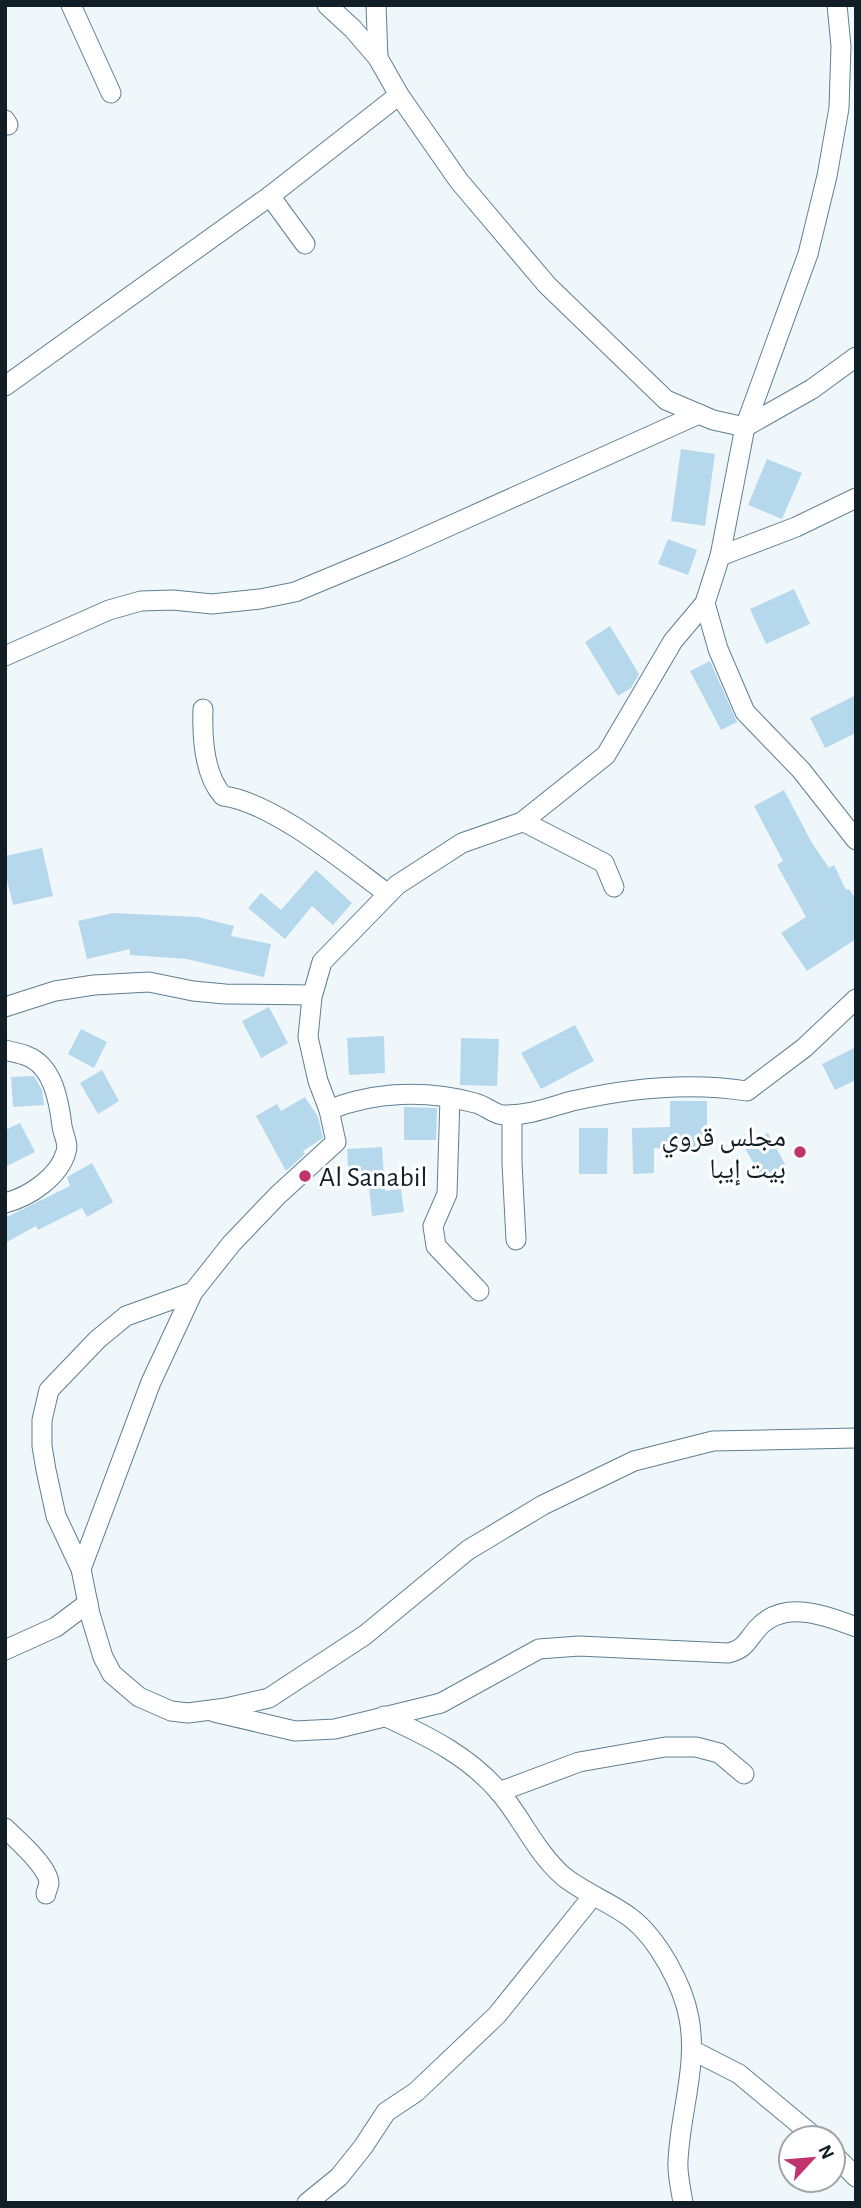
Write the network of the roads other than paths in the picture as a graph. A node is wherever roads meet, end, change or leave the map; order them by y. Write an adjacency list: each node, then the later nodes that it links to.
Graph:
1 (71, 5): 6 (street)
2 (327, 5): 5 (street)
3 (376, 5): 5 (street)
4 (837, 5): 13 (street)
5 (378, 58): 7 (street)
6 (111, 93)
7 (399, 94): 8 (street); 12 (street)
8 (270, 196): 9 (street); 11 (street)
9 (305, 244)
10 (856, 357): 13 (street)
11 (5, 386)
12 (699, 414): 13 (street); 17 (street)
13 (746, 427): 15 (street)
14 (856, 498): 15 (street)
15 (720, 556): 16 (street)
16 (705, 603): 19 (street); 20 (street)
17 (5, 656)
18 (203, 709): 22 (street)
19 (524, 821): 21 (street); 22 (street)
20 (856, 840)
21 (614, 887)
22 (388, 894): 23 (street)
23 (313, 995): 25 (street); 28 (street)
24 (856, 999): 29 (street)
25 (5, 1007)
26 (5, 1050): 30 (street)
27 (450, 1098): 28 (street); 29 (street); 32 (street)
28 (328, 1110): 33 (street)
29 (512, 1115): 31 (street)
30 (5, 1203)
31 (516, 1240)
32 (479, 1291)
33 (193, 1292): 35 (street); 35 (street)
34 (856, 1438): 39 (street)
35 (81, 1569): 36 (street)
36 (88, 1603): 38 (street); 39 (street)
37 (856, 1627): 40 (street)
38 (5, 1650)
39 (209, 1711): 40 (street)
40 (384, 1716): 42 (street)
41 (744, 1774): 42 (street)
42 (499, 1792): 45 (street)
43 (5, 1828): 44 (street)
44 (46, 1894)
45 (592, 1897): 46 (street); 48 (street)
46 (692, 2050): 47 (street); 49 (street)
47 (799, 2124)
48 (307, 2203)
49 (683, 2203)

